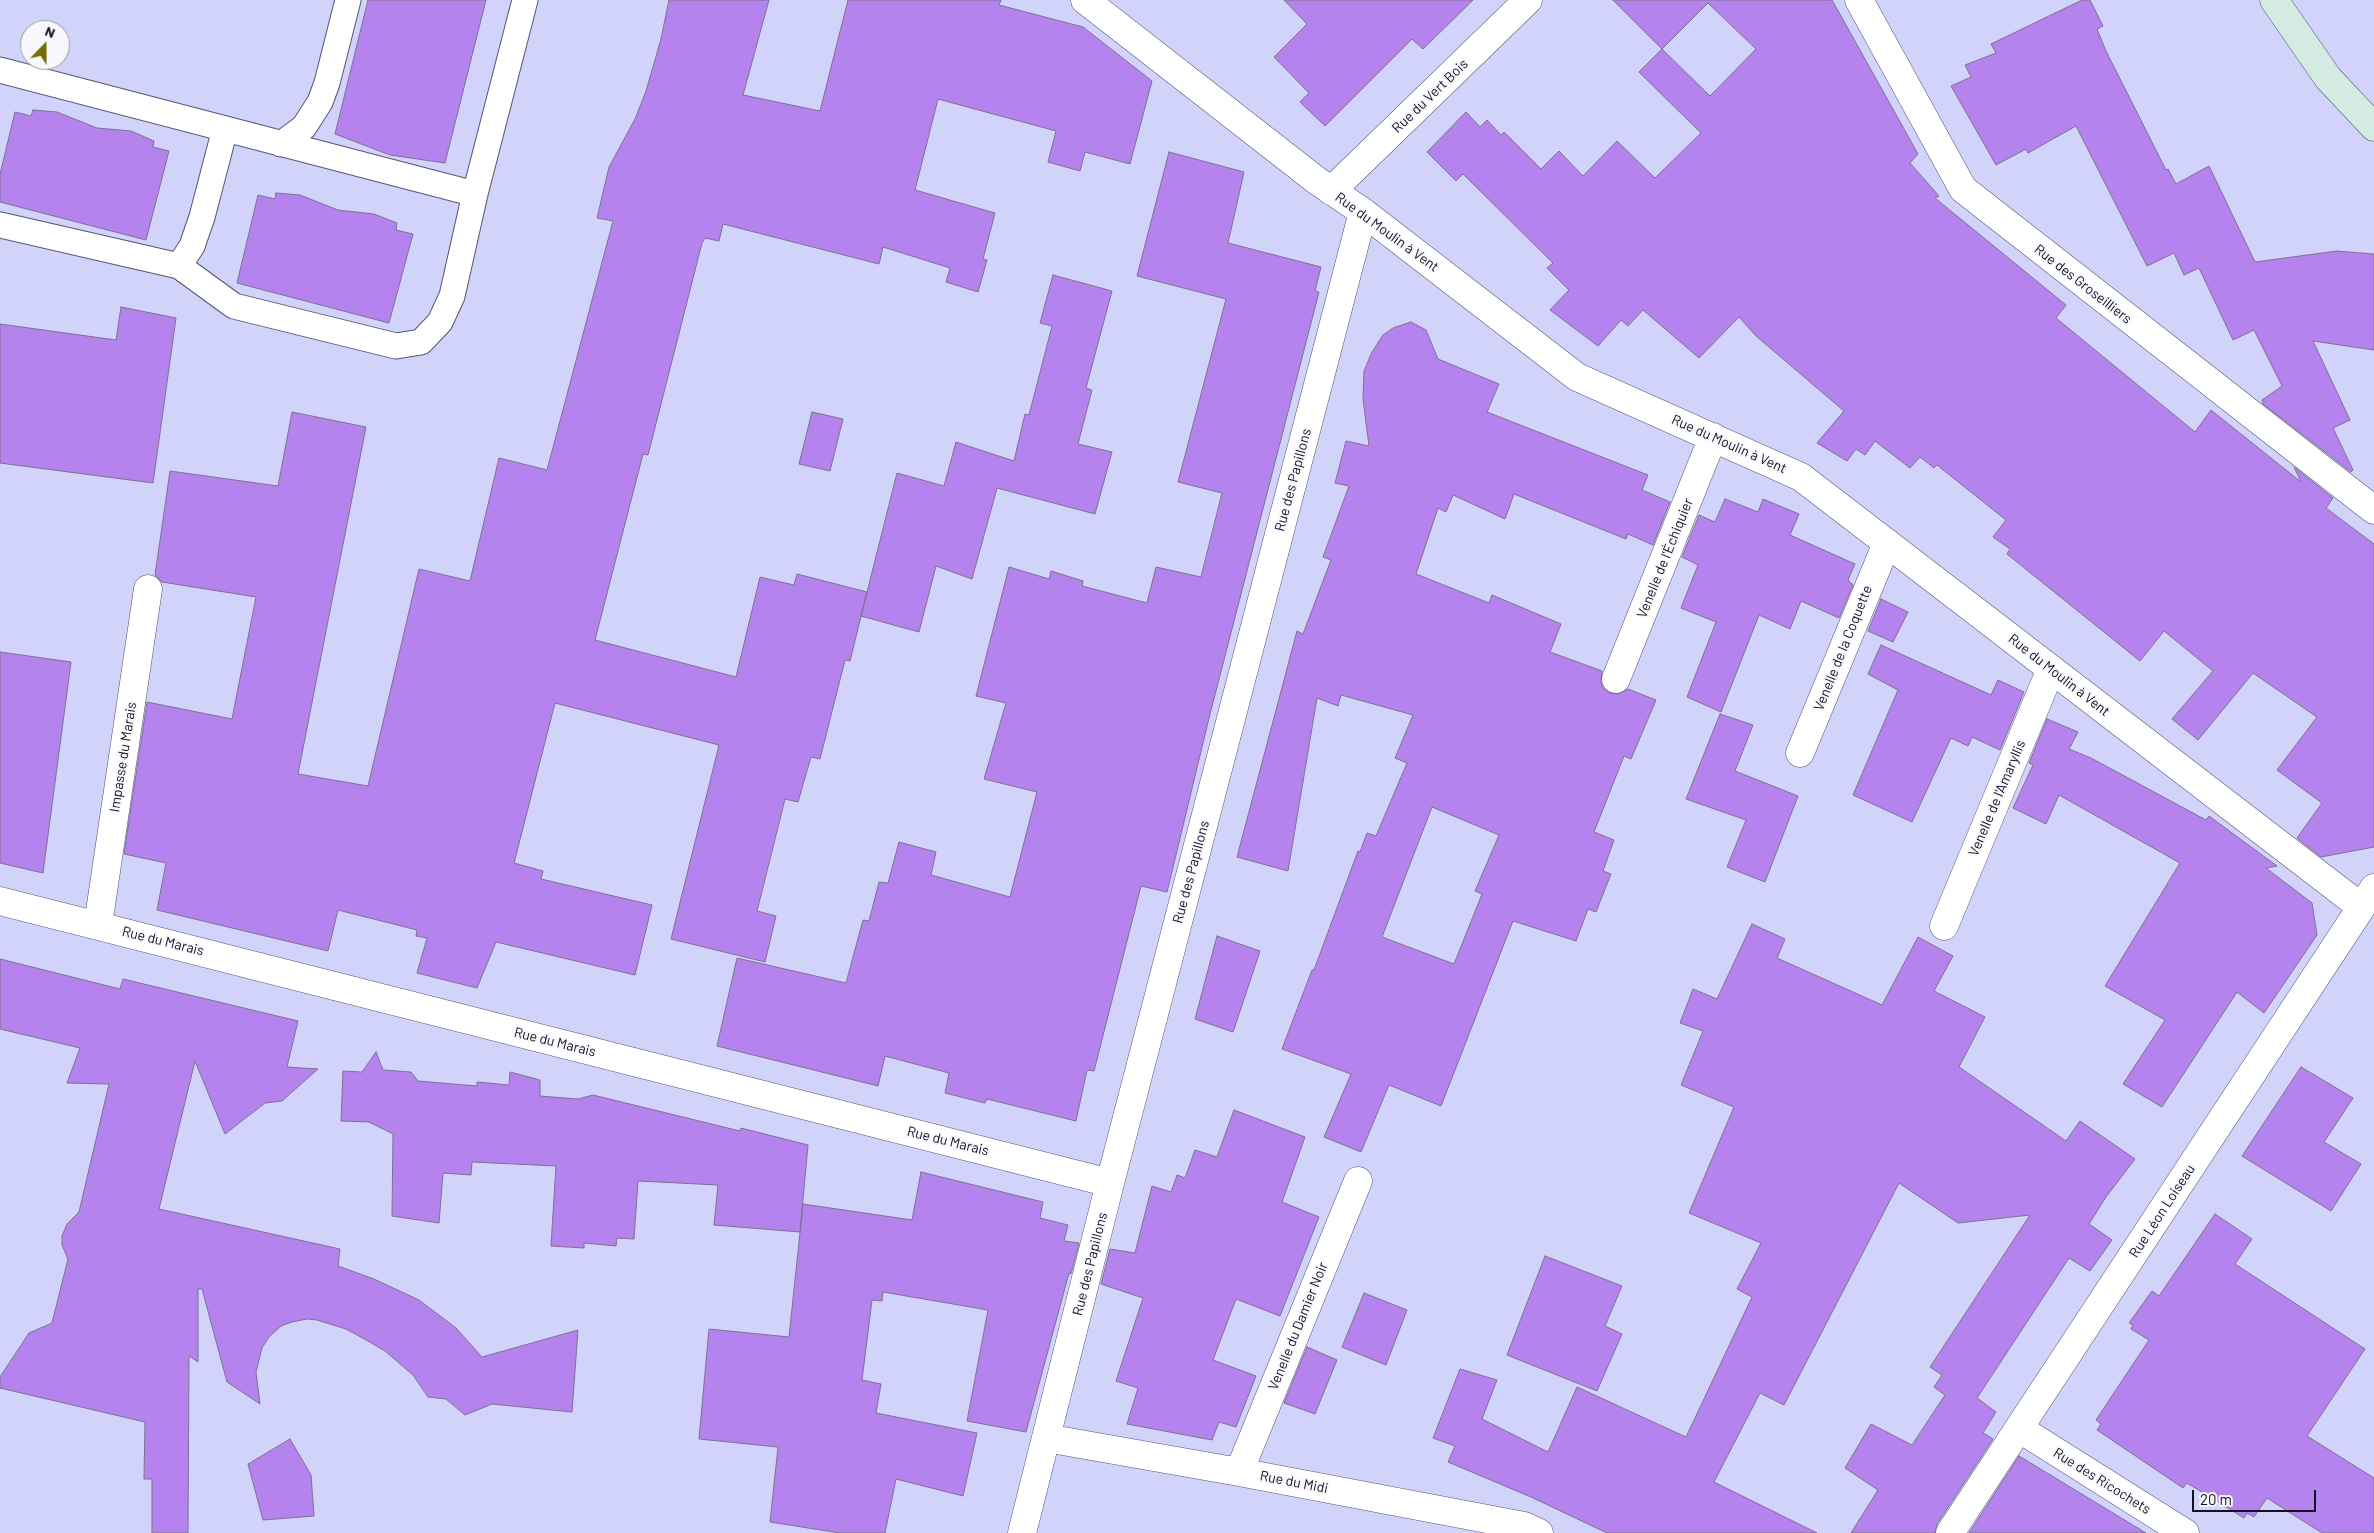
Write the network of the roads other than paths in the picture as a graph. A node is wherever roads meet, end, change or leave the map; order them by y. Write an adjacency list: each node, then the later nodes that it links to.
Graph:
1 (348, 0): 10 (lane)
2 (525, 0): 12 (lane)
3 (1085, 0): 11 (street, Rue du Moulin à Vent)
4 (1528, 0): 11 (street, Rue du Vert Bois)
5 (1858, 0): 17 (street, Rue des Groseilliers)
6 (2274, 0): 8 (main road)
7 (0, 70): 9 (lane)
8 (2374, 128)
9 (225, 129): 10 (lane); 15 (lane)
10 (281, 144): 12 (lane)
11 (1331, 191): 13 (street, Rue du Moulin à Vent)
12 (475, 194): 15 (lane)
13 (1363, 212): 16 (street, Rue du Moulin à Vent); 28 (street, Rue des Papillons)
14 (0, 225): 15 (lane)
15 (179, 266)
16 (1713, 438): 18 (street, Rue du Moulin à Vent); 21 (street, Venelle de l'Échiquier)
17 (2374, 510)
18 (1887, 543): 20 (street, Rue du Moulin à Vent); 22 (street, Venelle de la Coquette)
19 (148, 589): 25 (street, Impasse du Marais)
20 (2051, 669): 23 (street, Rue du Moulin à Vent); 26 (street, Venelle de l'Amaryllis)
21 (1616, 679)
22 (1800, 753)
23 (2368, 898): 29 (street, Rue Léon Loiseau)
24 (0, 901): 25 (street, Rue du Marais)
25 (98, 925): 28 (street, Rue du Marais)
26 (1944, 926)
27 (1358, 1181): 31 (street, Venelle du Damier Noir)
28 (1110, 1183): 30 (street, Rue des Papillons)
29 (2020, 1429): 34 (street, Rue Léon Loiseau); 35 (street, Rue des Ricochets)
30 (1046, 1438): 31 (street, Rue du Midi); 32 (street, Rue des Papillons)
31 (1239, 1472): 33 (street, Rue du Midi)
32 (1022, 1533)
33 (1539, 1533)
34 (1950, 1533)
35 (2185, 1533)

